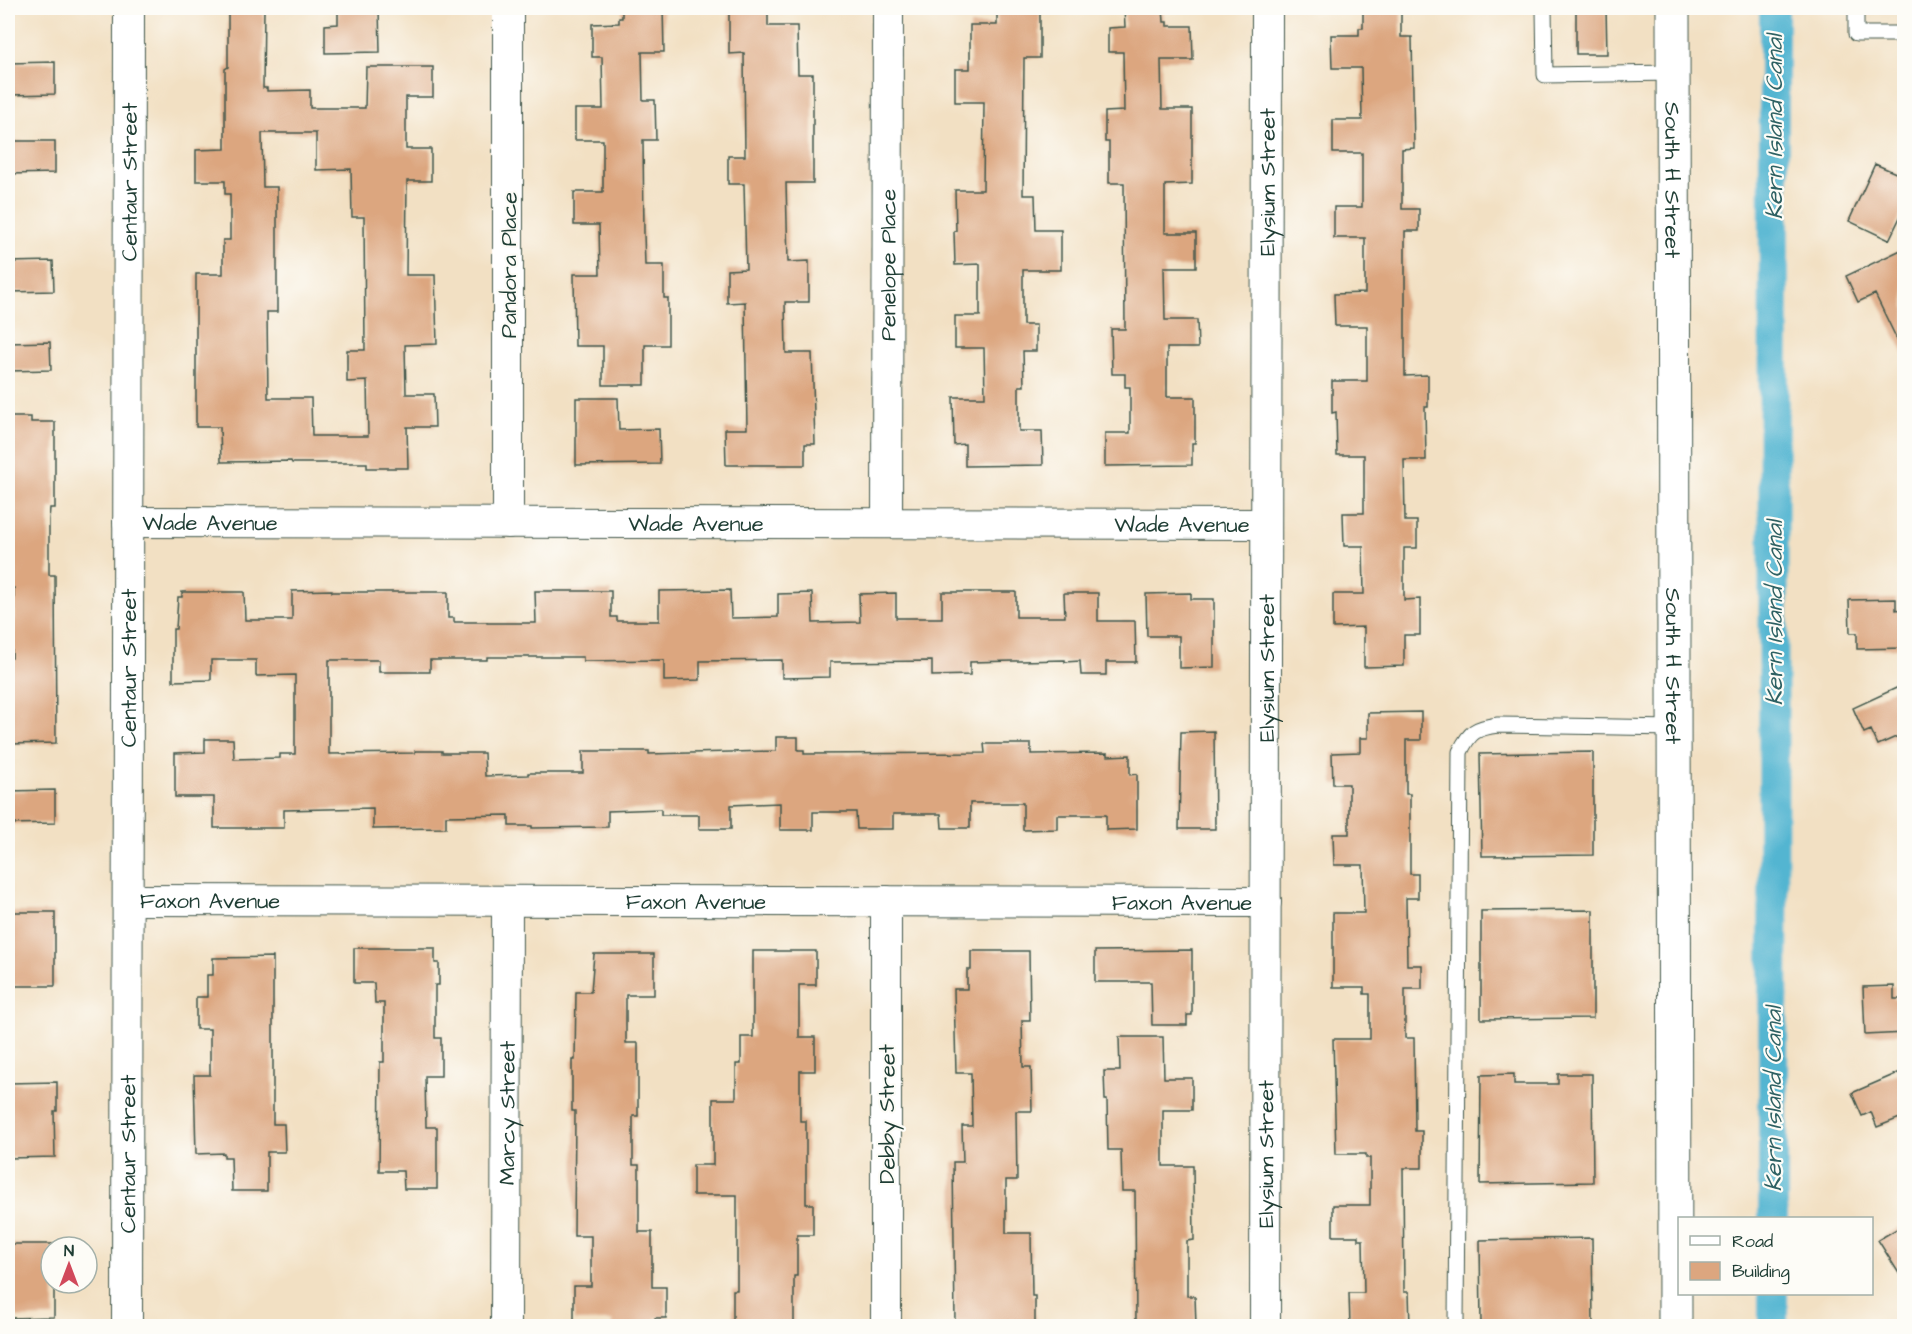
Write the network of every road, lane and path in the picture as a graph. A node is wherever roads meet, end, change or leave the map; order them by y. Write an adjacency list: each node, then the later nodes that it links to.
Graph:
1 (129, 8): 10 (street, Centaur Street)
2 (508, 8): 11 (street, Pandora Place)
3 (888, 8): 12 (street, Penelope Place)
4 (1267, 8): 13 (street, Elysium Street)
5 (1544, 8): 9 (lane)
6 (1673, 8): 9 (street, South H Street)
7 (1857, 8): 8 (lane)
8 (1905, 34)
9 (1673, 74): 14 (street, South H Street)
10 (128, 522): 11 (street, Wade Avenue); 15 (street, Centaur Street)
11 (508, 523): 12 (street, Wade Avenue)
12 (887, 523): 13 (street, Wade Avenue)
13 (1266, 524): 18 (street, Elysium Street)
14 (1674, 728): 23 (lane); 24 (street, South H Street)
15 (128, 900): 16 (street, Faxon Avenue); 19 (street, Centaur Street)
16 (507, 901): 17 (street, Faxon Avenue); 20 (street, Marcy Street)
17 (886, 901): 18 (street, Faxon Avenue); 21 (street, Debby Street)
18 (1266, 902): 22 (street, Elysium Street)
19 (127, 1326)
20 (507, 1326)
21 (886, 1326)
22 (1265, 1326)
23 (1456, 1326)
24 (1675, 1326)

